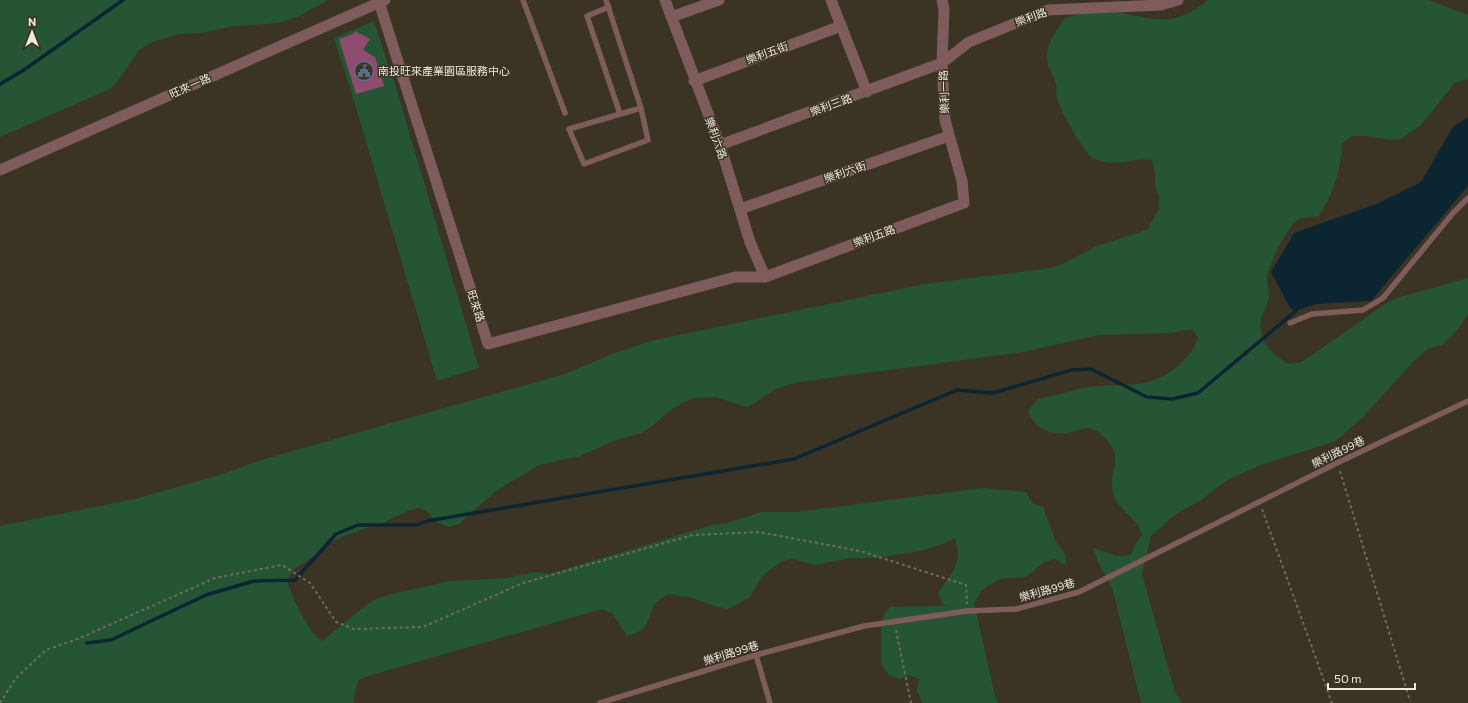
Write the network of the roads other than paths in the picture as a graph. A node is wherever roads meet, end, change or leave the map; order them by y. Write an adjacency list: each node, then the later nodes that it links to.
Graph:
1 (523, 0): 16 (lane)
2 (606, 0): 9 (lane)
3 (665, 0): 10 (street, 樂利六路)
4 (719, 0): 10 (street)
5 (831, 0): 11 (street)
6 (942, 0): 12 (street, 樂利一路)
7 (1178, 0): 12 (street, 樂利路)
8 (382, 1): 20 (street, 旺來一路); 24 (street, 旺來路)
9 (609, 7): 15 (lane); 17 (lane)
10 (671, 17): 13 (street, 樂利六路)
11 (841, 26): 13 (street, 樂利五街); 14 (street)
12 (942, 63): 14 (street, 樂利三路); 18 (street, 樂利一路)
13 (694, 81): 19 (street, 樂利六路)
14 (867, 92): 19 (street, 樂利三路)
15 (640, 108): 17 (lane); 17 (lane)
16 (565, 113)
17 (620, 114)
18 (949, 136): 21 (street, 樂利一路); 23 (street, 樂利六街)
19 (720, 145): 23 (street, 樂利六路)
20 (0, 170)
21 (962, 181): 24 (street, 樂利五路)
22 (1468, 198): 25 (lane)
23 (740, 209): 24 (street, 樂利六路)
24 (765, 277)
25 (1290, 323)
26 (1468, 401): 27 (lane, 樂利路99巷)
27 (756, 655): 28 (lane, 樂利路99巷); 29 (lane)
28 (600, 703)
29 (770, 703)

